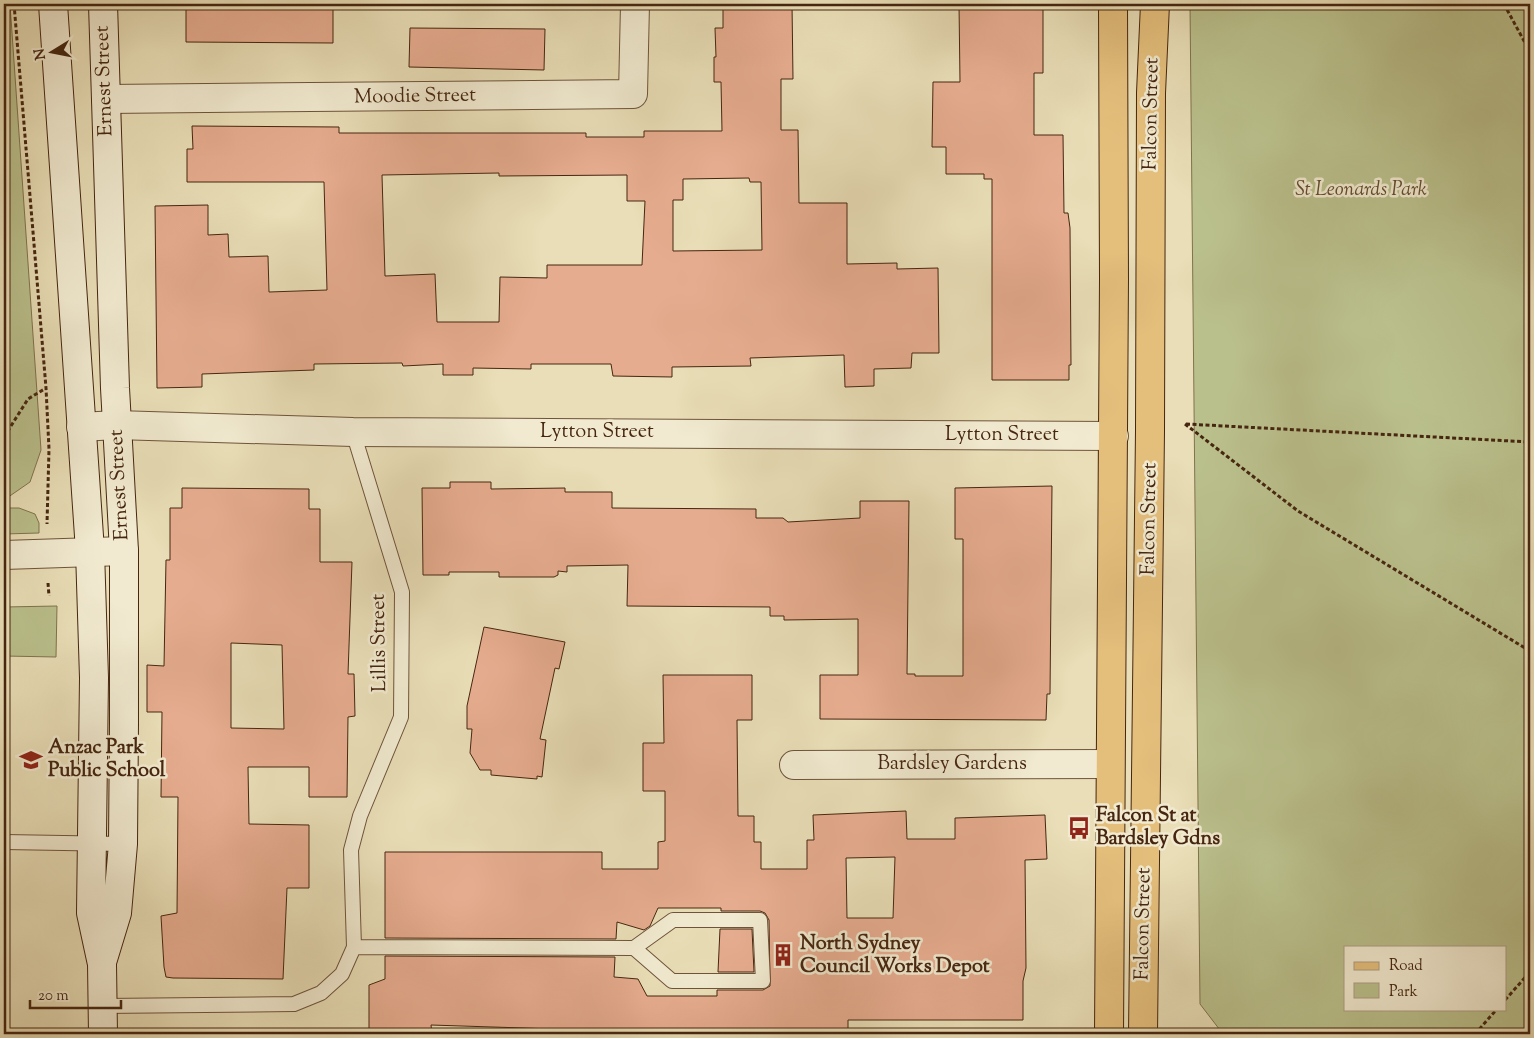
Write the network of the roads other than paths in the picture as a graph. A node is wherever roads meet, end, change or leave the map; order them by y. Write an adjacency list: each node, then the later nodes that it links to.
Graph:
1 (53, 4): 8 (street, Ernest Street)
2 (103, 4): 6 (street, Ernest Street)
3 (635, 4): 6 (street, Moodie Street)
4 (1113, 4): 10 (main road, Falcon Street)
5 (1155, 4): 22 (main road, Falcon Street)
6 (106, 100): 7 (street, Ernest Street)
7 (116, 425): 8 (street, Lytton Street); 9 (street, Lytton Street); 12 (street, Ernest Street)
8 (81, 426): 11 (street, Ernest Street)
9 (353, 432): 10 (street, Lytton Street); 19 (lane, Lillis Street)
10 (1114, 436): 14 (main road, Falcon Street)
11 (90, 551): 12 (street); 13 (street); 17 (street, Ernest Street)
12 (124, 551): 18 (street, Ernest Street)
13 (4, 555)
14 (1110, 764): 15 (street, Bardsley Gardens); 25 (main road, Falcon Street)
15 (794, 765)
16 (4, 842): 17 (lane)
17 (92, 843): 18 (lane); 21 (street, Ernest Street)
18 (123, 844): 21 (street, Ernest Street)
19 (354, 947): 20 (lane); 23 (lane)
20 (634, 948): 20 (lane)
21 (102, 964): 23 (street, Ernest Street)
22 (1143, 1001): 26 (main road, Falcon Street); 27 (street)
23 (102, 1006): 24 (street, Ernest Street)
24 (103, 1034)
25 (1109, 1034)
26 (1143, 1034)
27 (1157, 1034)

